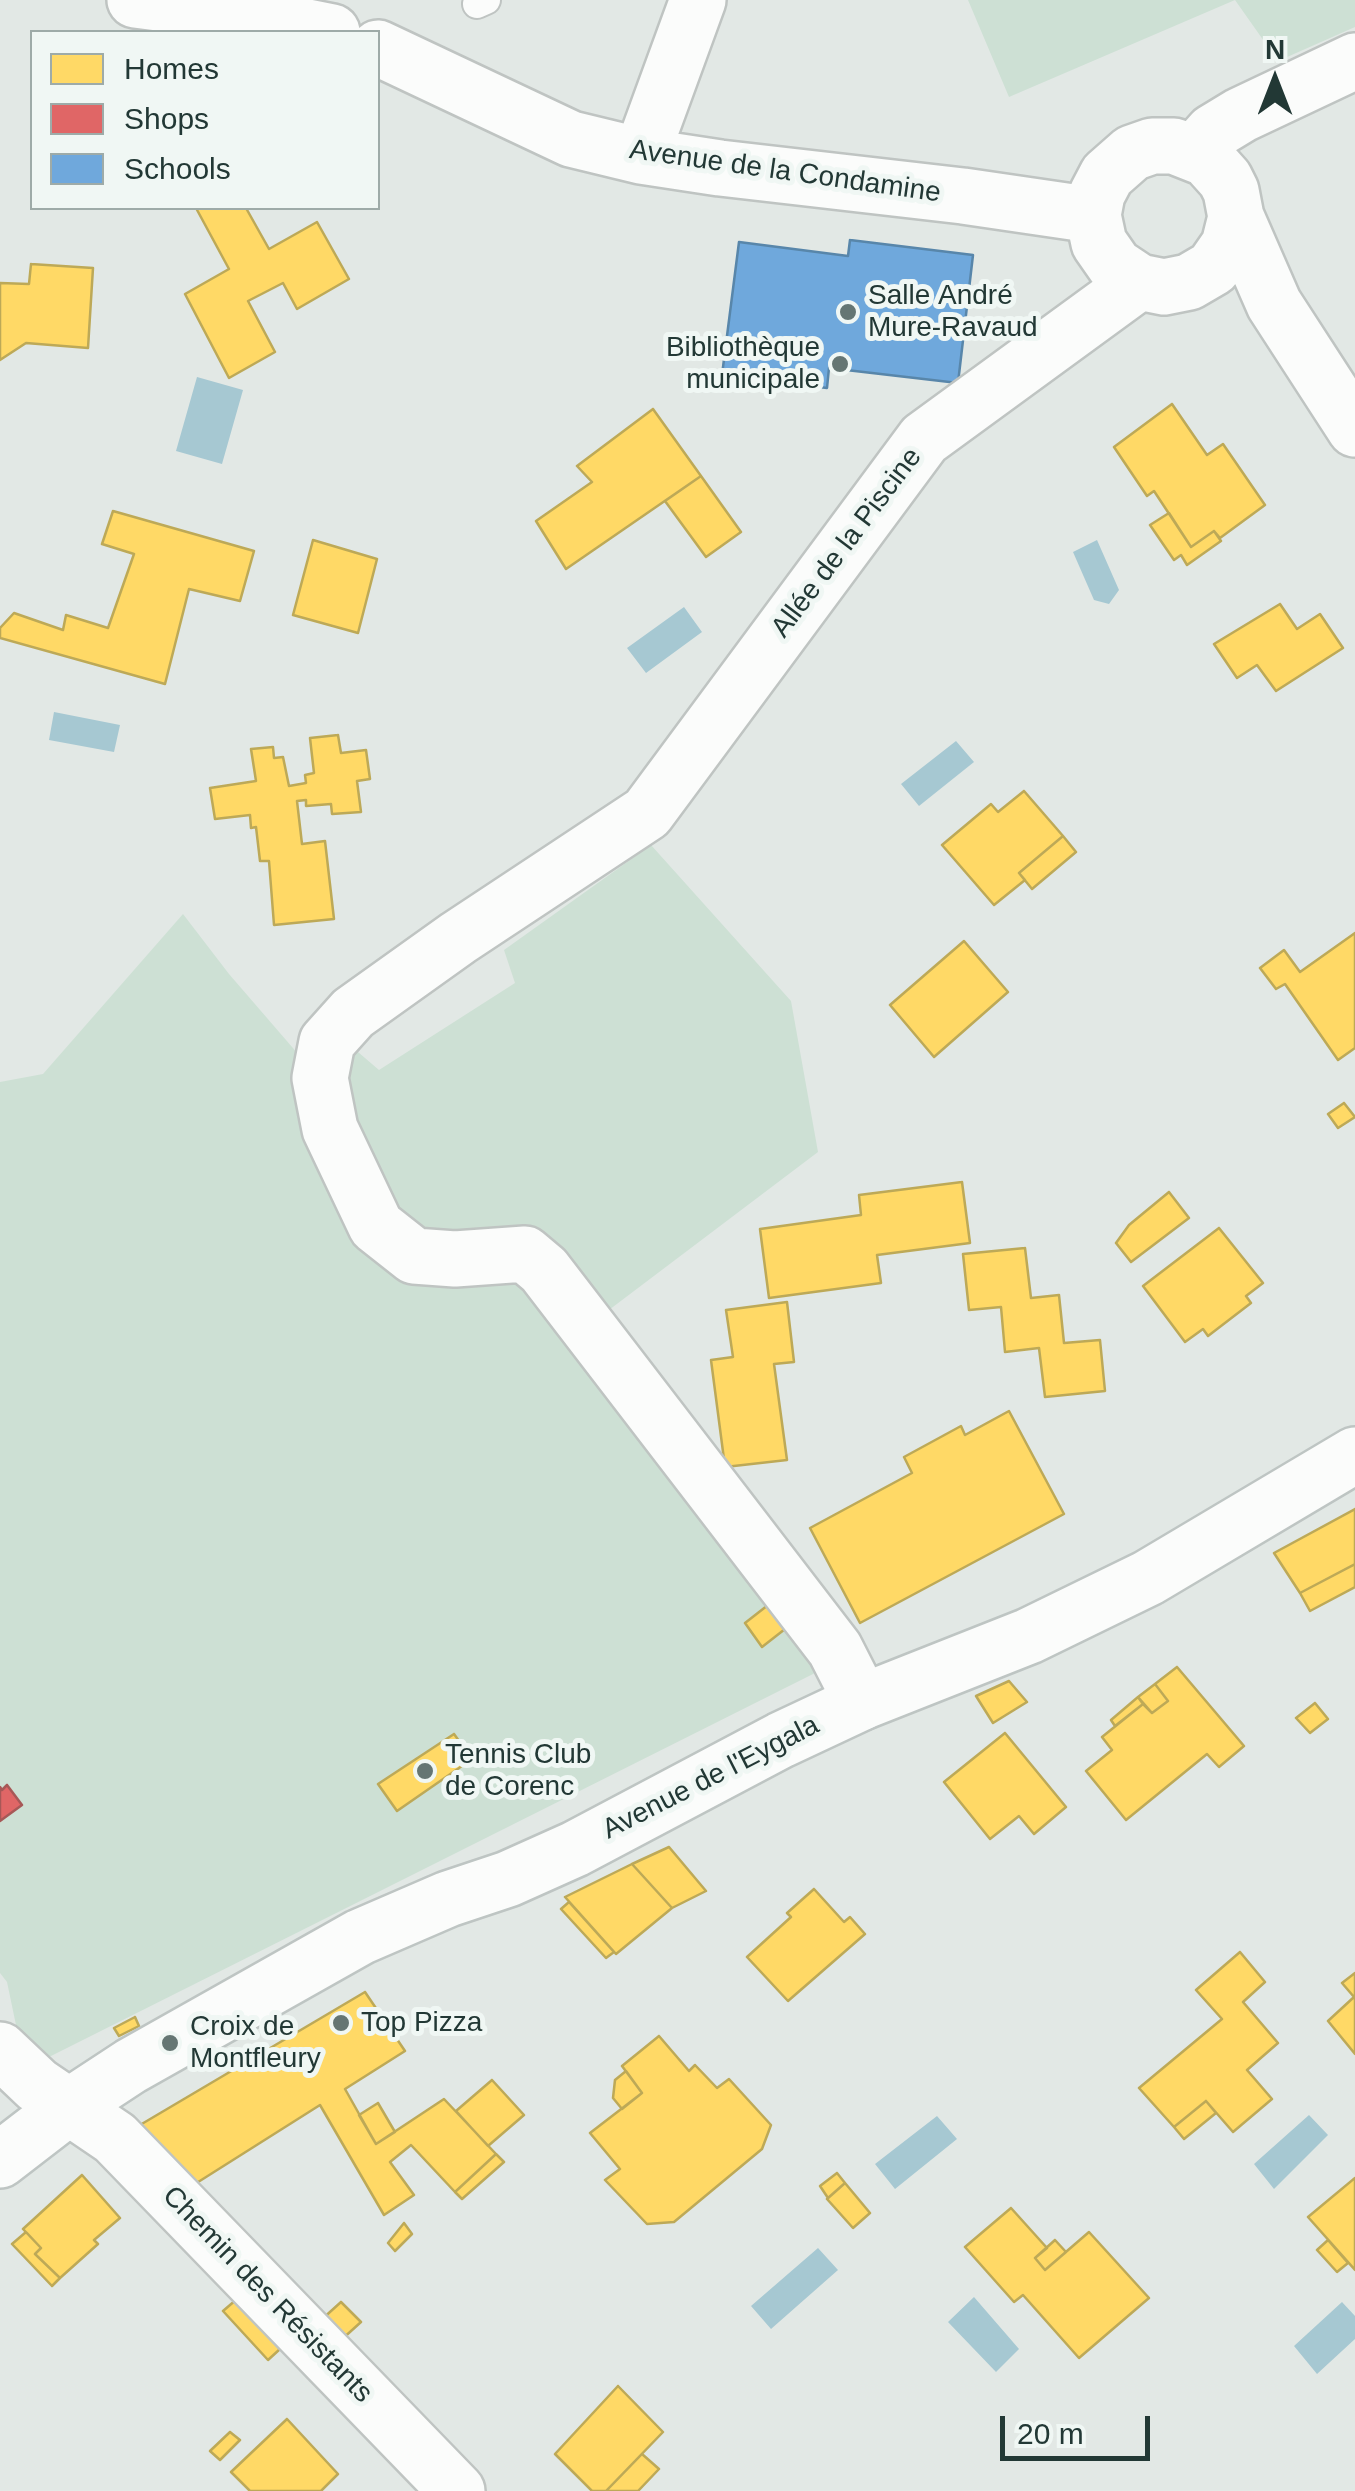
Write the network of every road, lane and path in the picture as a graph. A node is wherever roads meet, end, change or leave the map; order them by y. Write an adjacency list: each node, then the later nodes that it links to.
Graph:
1 (135, 0): 3 (street)
2 (698, 0): 7 (street)
3 (322, 30)
4 (380, 49): 7 (street, Avenue de la Condamine)
5 (1355, 61): 6 (street)
6 (1195, 152): 8 (street); 9 (street)
7 (641, 156): 8 (street, Avenue de la Condamine)
8 (1093, 216): 10 (street)
9 (1236, 217): 10 (street); 11 (street)
10 (1164, 282): 11 (street); 14 (street, Allée de la Piscine)
11 (1274, 304): 12 (street)
12 (1355, 429)
13 (1355, 1455): 14 (street, Avenue de l'Eygala)
14 (862, 1702): 16 (street, Avenue de l'Eygala)
15 (0, 2050): 16 (street, Chemin des Résistants)
16 (70, 2106): 17 (street, Avenue de l'Eygala); 18 (street, Chemin des Résistants)
17 (0, 2160)
18 (457, 2491)

